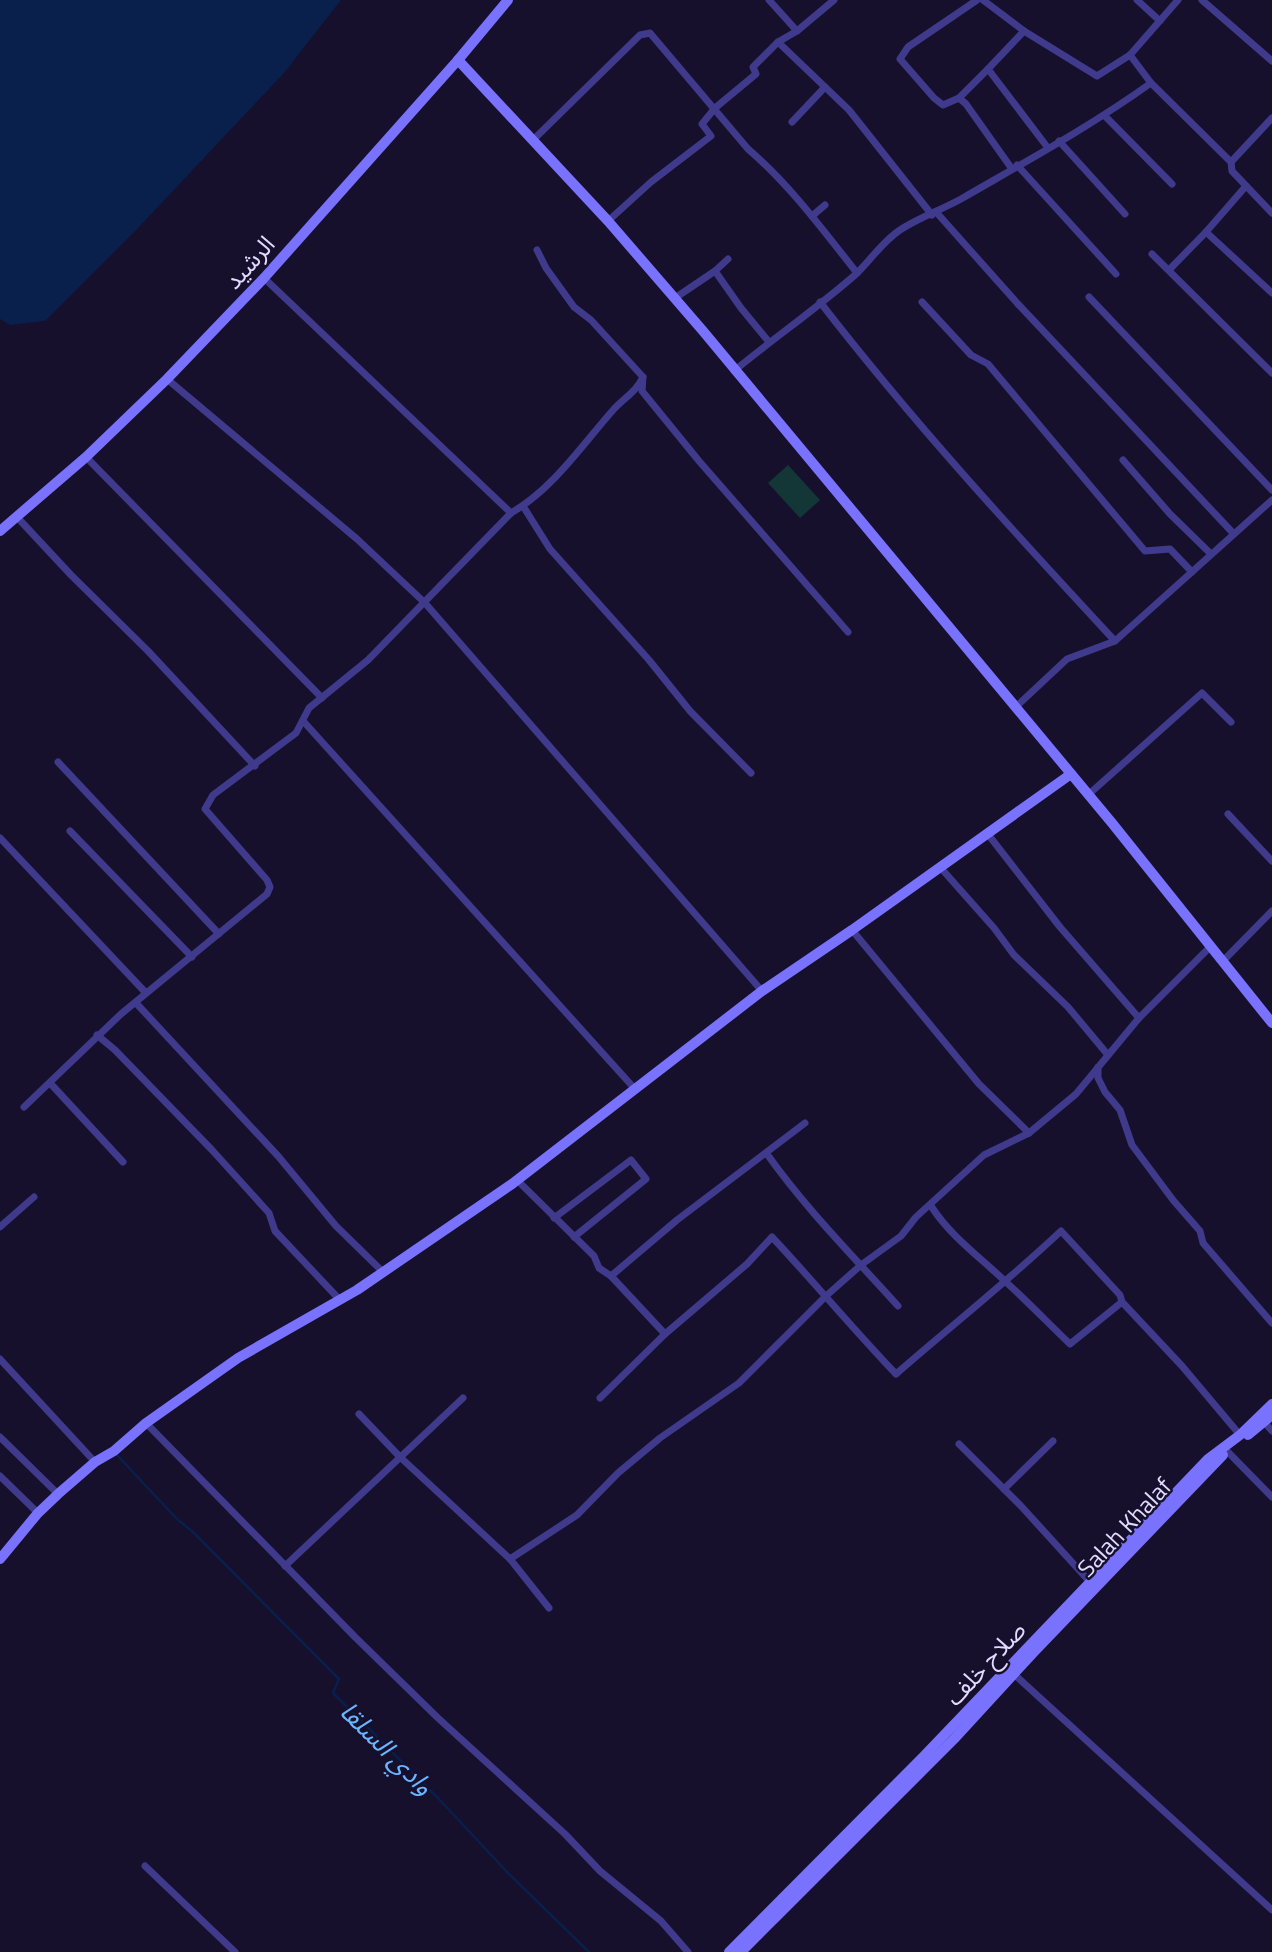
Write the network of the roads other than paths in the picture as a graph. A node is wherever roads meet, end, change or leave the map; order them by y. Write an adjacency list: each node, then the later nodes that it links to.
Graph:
1 (508, 0): 14 (street, الرشيد)
2 (769, 0): 10 (street)
3 (834, 0): 10 (street)
4 (977, 0): 19 (street)
5 (983, 0): 11 (street)
6 (1138, 0): 9 (street)
7 (1178, 0): 9 (street)
8 (1202, 0): 15 (street)
9 (1160, 21): 13 (street)
10 (797, 31): 12 (street)
11 (1024, 31): 13 (street); 16 (street)
12 (778, 42): 18 (street); 20 (street)
13 (1130, 55): 17 (street)
14 (458, 60): 24 (street); 45 (street, الرشيد)
15 (1272, 61)
16 (988, 69): 19 (street); 26 (street)
17 (1151, 83): 21 (street); 27 (street)
18 (825, 88): 23 (street); 33 (street)
19 (959, 98): 28 (street)
20 (715, 108): 24 (street); 35 (street); 36 (street)
21 (1105, 116): 25 (street); 29 (street)
22 (1272, 118): 27 (street)
23 (792, 122)
24 (532, 141): 36 (street)
25 (1059, 142): 26 (street); 34 (street)
26 (1048, 148): 28 (street)
27 (1231, 162): 30 (street)
28 (1014, 167): 33 (street); 44 (street)
29 (1172, 184)
30 (1246, 186): 32 (street); 37 (street)
31 (825, 205): 35 (street)
32 (1272, 213)
33 (934, 214): 43 (street); 64 (street)
34 (1125, 214)
35 (812, 216): 43 (street)
36 (608, 221): 48 (street)
37 (1206, 232): 41 (street); 46 (street)
38 (537, 250): 54 (street)
39 (1152, 254): 41 (street)
40 (728, 259): 42 (street)
41 (1169, 270): 53 (street)
42 (715, 271): 48 (street); 51 (street)
43 (857, 274): 49 (street)
44 (1116, 274)
45 (264, 278): 55 (street, الرشيد); 61 (street)
46 (1272, 293)
47 (1089, 297): 58 (street)
48 (675, 299): 52 (street)
49 (820, 302): 51 (street); 69 (street)
50 (922, 302): 66 (street)
51 (769, 342): 52 (street)
52 (734, 370): 77 (street)
53 (1272, 373)
54 (643, 377): 60 (street); 68 (street)
55 (167, 379): 56 (street, الرشيد); 67 (street)
56 (86, 457): 62 (street, الرشيد); 70 (street)
57 (1123, 460): 65 (street)
58 (1272, 491)
59 (1272, 500): 64 (street)
60 (523, 506): 61 (street); 76 (street)
61 (511, 513): 67 (street)
62 (16, 516): 63 (street, الرشيد); 75 (street)
63 (0, 531)
64 (1233, 533): 65 (street)
65 (1211, 554): 66 (street)
66 (1192, 572): 69 (street)
67 (425, 603): 70 (street); 91 (street)
68 (848, 632)
69 (1115, 642): 71 (street)
70 (322, 698): 72 (street)
71 (1020, 703)
72 (304, 722): 75 (street); 100 (street)
73 (1231, 722): 78 (street)
74 (58, 762): 87 (street)
75 (254, 766): 87 (street)
76 (751, 773)
77 (1071, 774): 78 (street); 81 (street)
78 (1088, 795): 88 (street)
79 (1228, 814): 83 (street)
80 (70, 831): 89 (street)
81 (987, 833): 84 (street); 94 (street)
82 (0, 838): 92 (street)
83 (1272, 861)
84 (940, 867): 86 (street); 97 (street)
85 (1272, 911): 90 (street)
86 (852, 930): 91 (street); 103 (street)
87 (219, 934): 89 (street)
88 (1211, 946): 90 (street); 94 (street)
89 (191, 957): 92 (street)
90 (1223, 961): 95 (street)
91 (762, 990): 100 (street)
92 (146, 993): 93 (street)
93 (136, 1003): 96 (street); 113 (street)
94 (1139, 1018): 97 (street)
95 (1272, 1023)
96 (97, 1035): 99 (street); 117 (street)
97 (1108, 1055): 98 (street)
98 (1098, 1066): 103 (street); 120 (street)
99 (50, 1083): 101 (street); 105 (street)
100 (634, 1088): 106 (street)
101 (24, 1107)
102 (805, 1123): 104 (street)
103 (1029, 1133): 108 (street)
104 (767, 1154): 112 (street); 114 (street)
105 (123, 1162)
106 (517, 1180): 109 (street); 113 (street)
107 (34, 1197): 110 (street)
108 (931, 1206): 112 (street); 115 (street)
109 (554, 1218): 111 (street); 111 (street)
110 (0, 1227)
111 (574, 1237): 114 (street)
112 (861, 1265): 116 (street); 119 (street)
113 (382, 1271): 117 (street)
114 (611, 1276): 121 (street)
115 (1005, 1281): 116 (street); 118 (street); 118 (street)
116 (827, 1296): 121 (street); 143 (street)
117 (339, 1299): 128 (street)
118 (1122, 1302): 130 (street)
119 (898, 1306)
120 (1272, 1324)
121 (665, 1334): 124 (street)
122 (0, 1359): 136 (street)
123 (463, 1398): 135 (street)
124 (600, 1398)
125 (1272, 1404): 130 (street, صلاح خلف)
126 (359, 1414): 135 (street)
127 (1268, 1418): 129 (street); 134 (street, Salah Khalaf)
128 (146, 1423): 136 (street); 144 (street)
129 (1272, 1431)
130 (1240, 1435): 145 (street, صلاح خلف)
131 (0, 1437): 139 (street)
132 (1053, 1441): 138 (street)
133 (959, 1444): 138 (street)
134 (1227, 1451): 140 (street); 147 (street, Salah Khalaf)
135 (400, 1457): 143 (street); 144 (street)
136 (95, 1462): 139 (street)
137 (0, 1476): 141 (street)
138 (1004, 1489): 145 (street)
139 (58, 1494): 141 (street)
140 (1272, 1497)
141 (38, 1513): 142 (street)
142 (0, 1559)
143 (510, 1559): 146 (street)
144 (285, 1566): 151 (street)
145 (1090, 1582): 152 (street, صلاح خلف)
146 (549, 1608)
147 (1015, 1675): 149 (street); 153 (street, صلاح خلف)
148 (145, 1866): 150 (street)
149 (1272, 1910)
150 (234, 1952)
151 (688, 1952)
152 (730, 1952)
153 (741, 1952)

